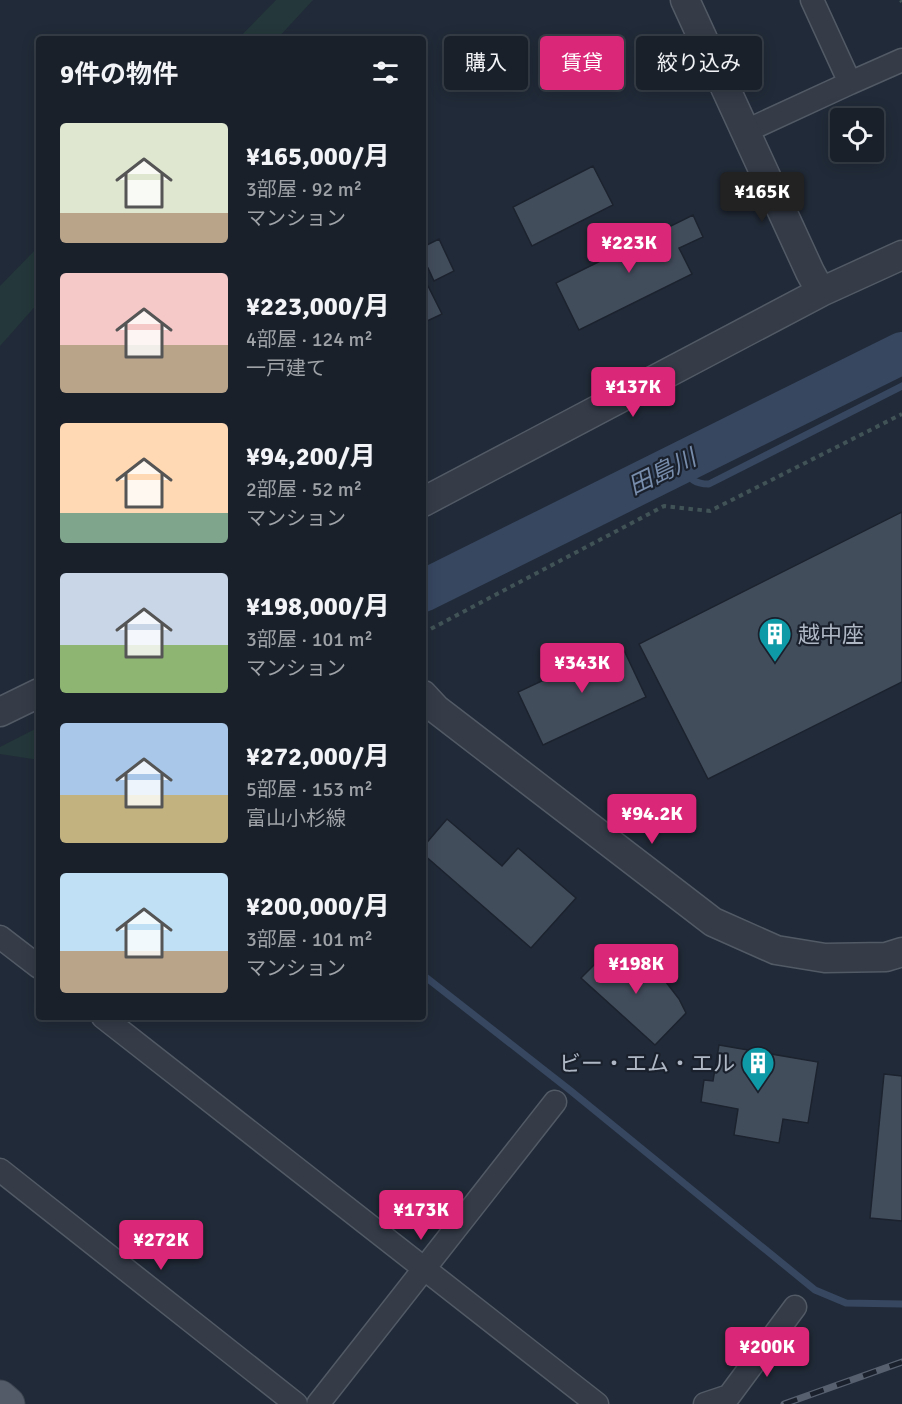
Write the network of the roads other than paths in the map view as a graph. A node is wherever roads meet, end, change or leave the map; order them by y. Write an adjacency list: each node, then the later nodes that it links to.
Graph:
1 (685, 0): 5 (street)
2 (812, 0): 4 (street)
3 (902, 60): 4 (street)
4 (850, 82): 5 (street)
5 (746, 131): 7 (street)
6 (902, 255): 7 (street)
7 (821, 292): 8 (street)
8 (426, 500)
9 (36, 694): 11 (street)
10 (426, 698): 13 (street)
11 (0, 712)
12 (0, 937): 14 (street)
13 (902, 952)
14 (36, 965)
15 (107, 1020): 18 (street)
16 (555, 1102): 18 (street)
17 (0, 1170): 22 (street)
18 (424, 1268): 23 (street); 24 (street)
19 (795, 1306): 25 (street)
20 (0, 1397): 21 (main road)
21 (8, 1404)
22 (296, 1404)
23 (318, 1404)
24 (597, 1404)
25 (705, 1404)

